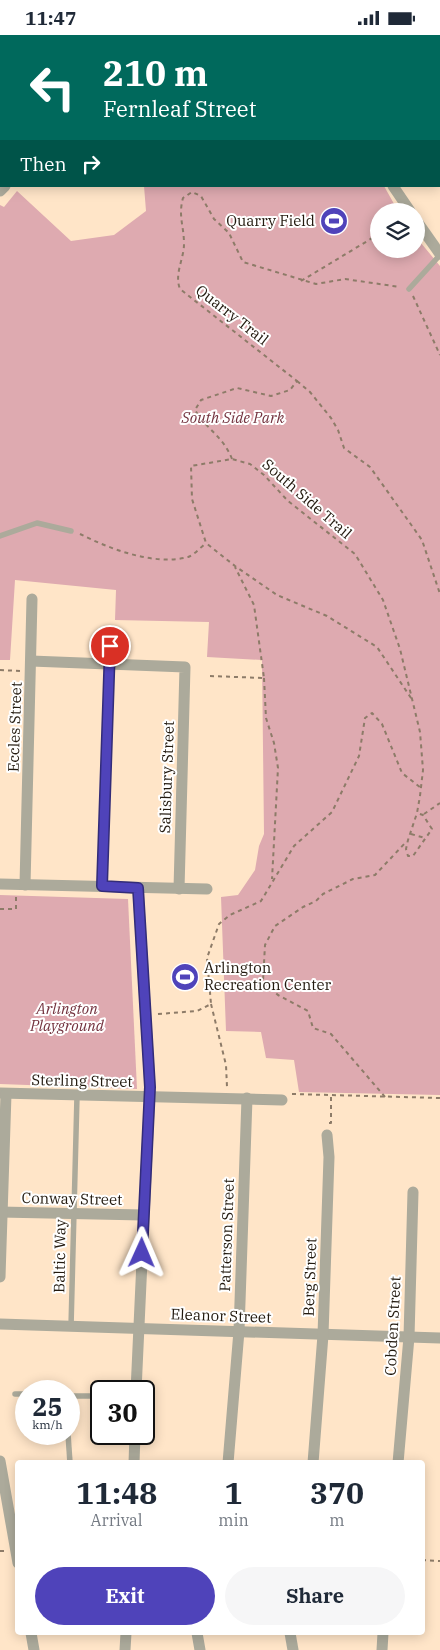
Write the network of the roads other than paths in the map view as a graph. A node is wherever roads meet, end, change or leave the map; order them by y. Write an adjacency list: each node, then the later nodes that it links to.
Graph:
1 (394, 187): 2 (street)
2 (405, 203)
3 (425, 233): 4 (street)
4 (440, 254): 5 (lane)
5 (409, 289)
6 (71, 531): 7 (lane)
7 (0, 536)
8 (32, 599): 10 (street, Eccles Street)
9 (111, 628): 11 (lane)
10 (32, 661): 11 (street); 13 (street, Eccles Street)
11 (109, 663): 14 (lane); 16 (street, Salisbury Street)
12 (0, 884): 13 (street)
13 (25, 885): 14 (street)
14 (102, 886): 15 (street)
15 (138, 888): 16 (street); 20 (street)
16 (179, 889): 17 (street)
17 (208, 889)
18 (3, 1094): 19 (street, Sterling Street); 25 (street)
19 (77, 1096): 20 (street, Sterling Street); 26 (lane, Baltic Way)
20 (148, 1097): 22 (street, Sterling Street); 27 (street)
21 (284, 1097): 22 (street, Sterling Street)
22 (247, 1098): 32 (street, Patterson Street)
23 (328, 1135): 33 (street, Berg Street)
24 (413, 1191): 34 (street, Cobden Street)
25 (1, 1212): 26 (street, Conway Street); 28 (street)
26 (73, 1214): 27 (street, Conway Street); 30 (lane, Baltic Way)
27 (143, 1215): 31 (street)
28 (0, 1277)
29 (0, 1324): 30 (street, Eleanor Street)
30 (71, 1327): 31 (street, Eleanor Street)
31 (140, 1327): 32 (street, Eleanor Street); 36 (street)
32 (239, 1331): 33 (street, Eleanor Street); 41 (street, Patterson Street)
33 (323, 1335): 34 (street, Eleanor Street); 42 (street, Berg Street)
34 (409, 1337): 35 (street, Eleanor Street); 43 (street, Cobden Street)
35 (440, 1338)
36 (137, 1380)
37 (69, 1445): 39 (lane)
38 (134, 1445): 40 (street)
39 (70, 1460)
40 (134, 1460)
41 (228, 1460)
42 (313, 1460)
43 (398, 1460)
44 (0, 1461): 45 (street)
45 (15, 1546)
46 (31, 1635): 51 (street)
47 (126, 1635): 52 (street)
48 (197, 1635): 53 (street)
49 (290, 1635): 54 (street)
50 (384, 1635): 55 (street)
51 (34, 1650)
52 (125, 1650)
53 (200, 1650)
54 (293, 1650)
55 (382, 1650)

